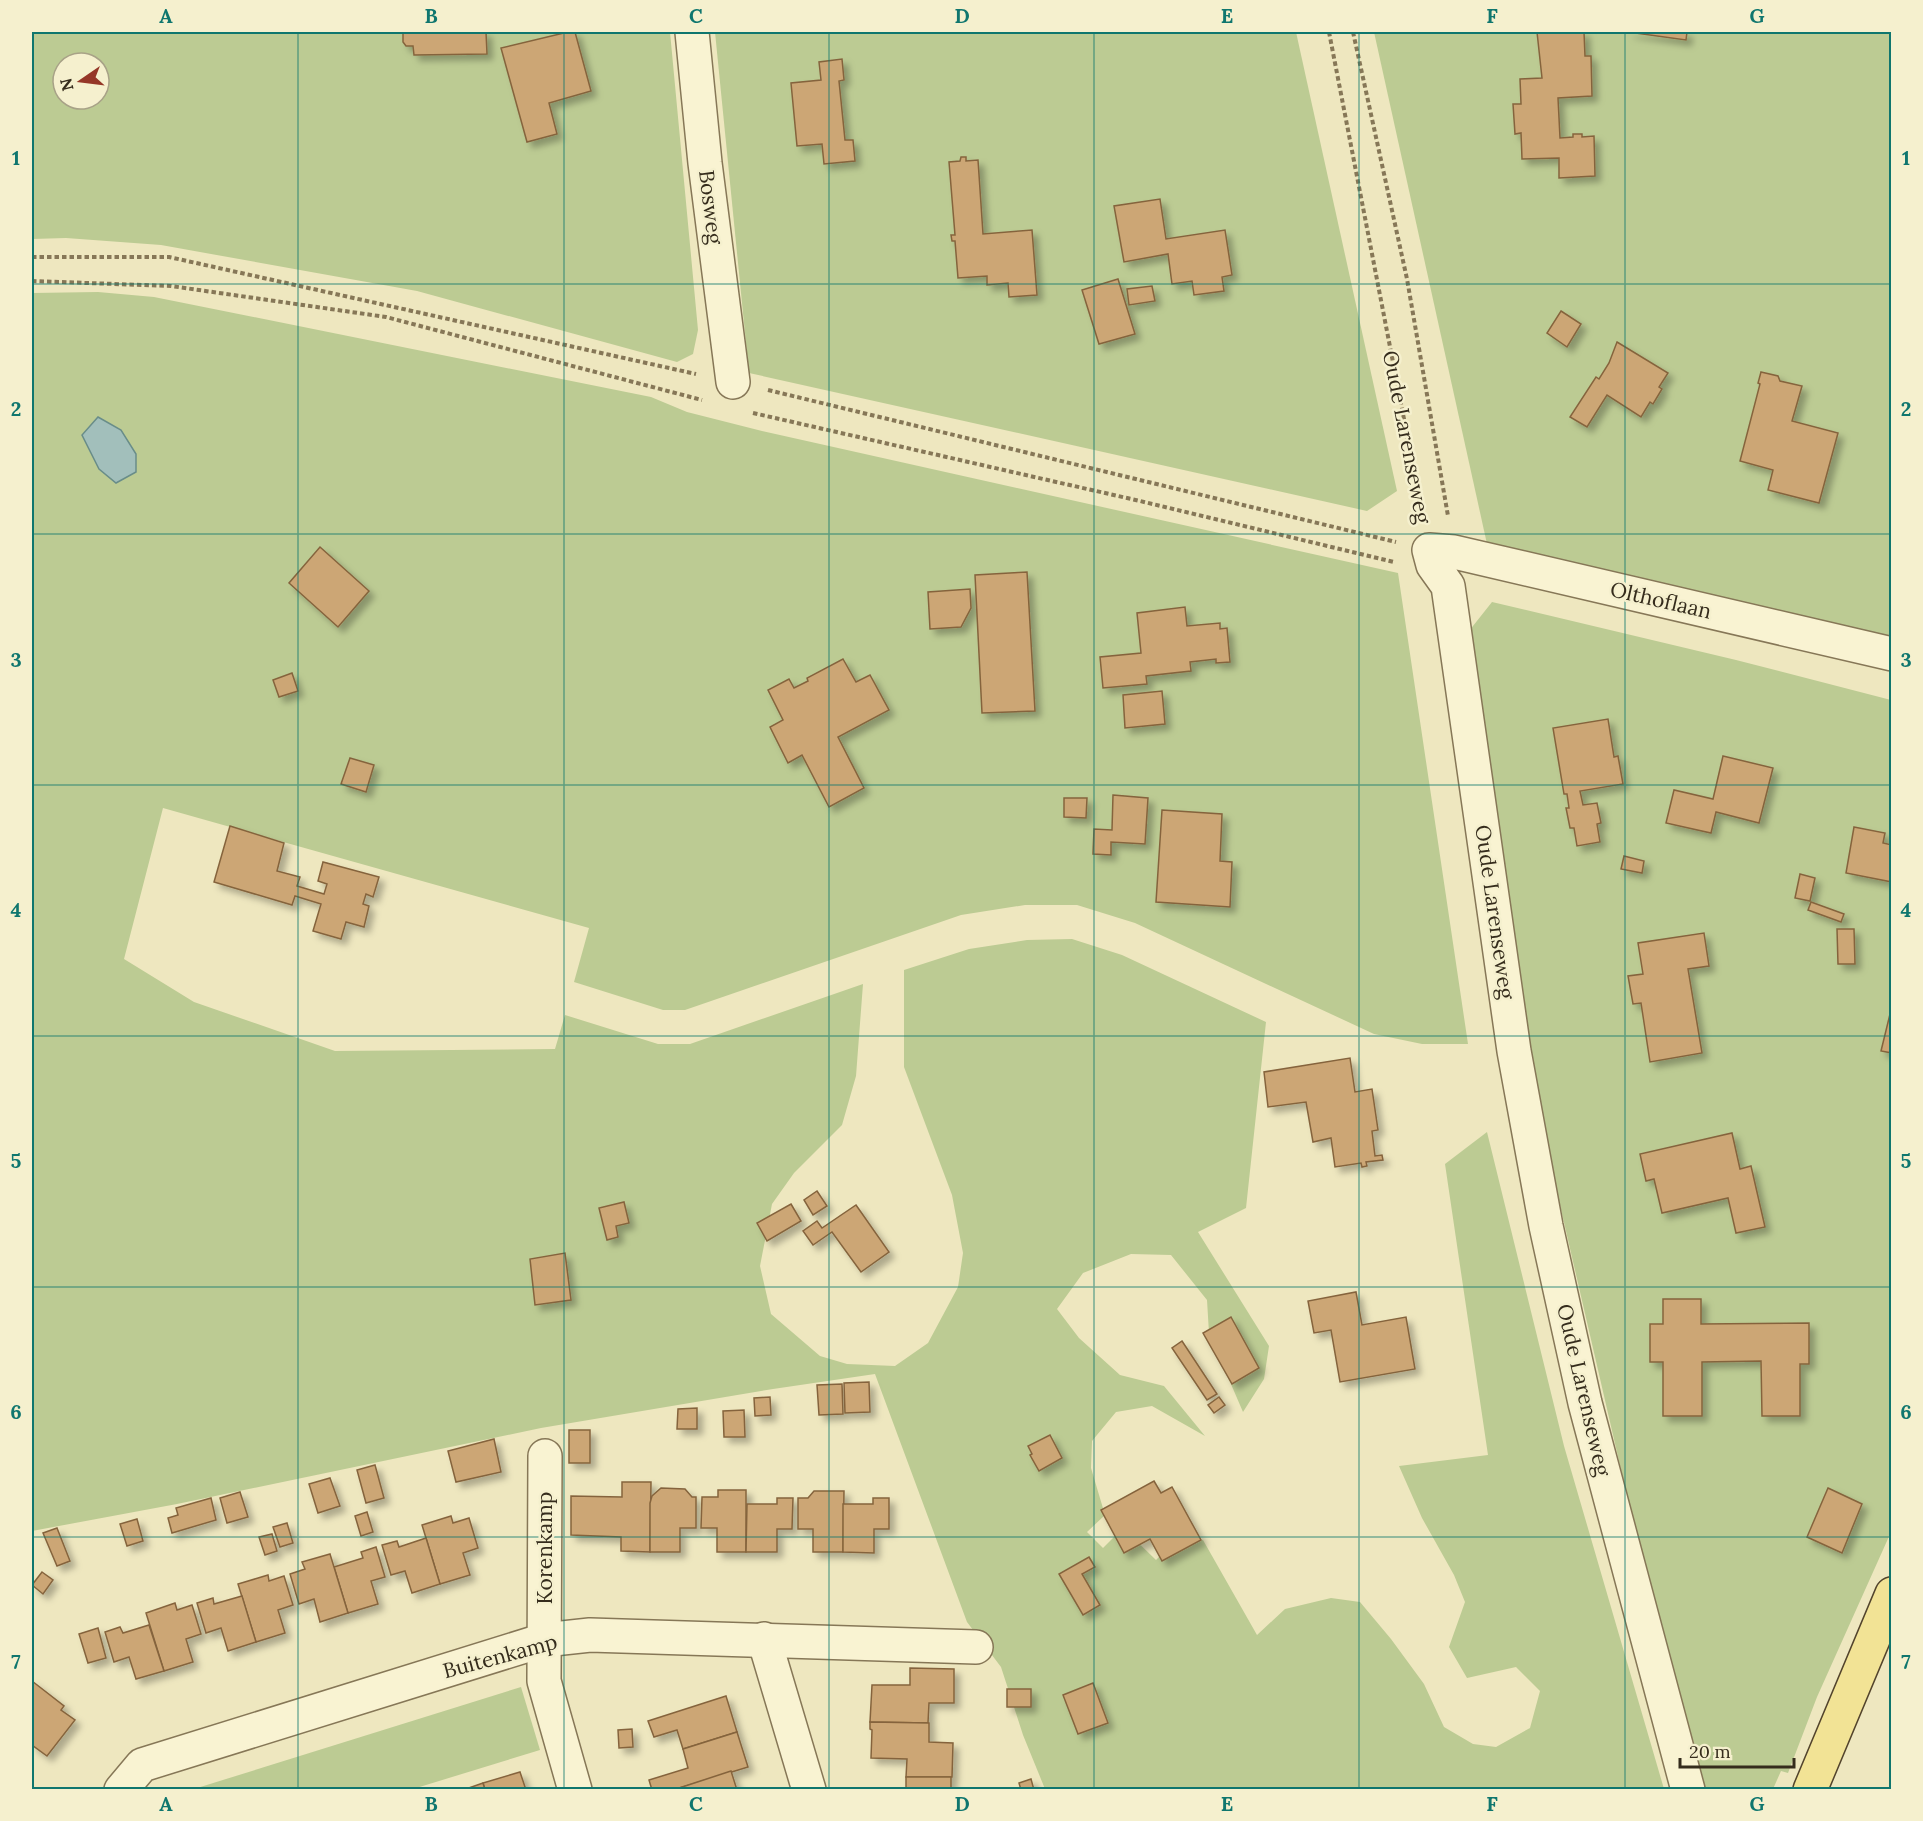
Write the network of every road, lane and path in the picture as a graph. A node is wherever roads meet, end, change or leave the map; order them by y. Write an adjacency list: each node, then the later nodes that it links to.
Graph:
1 (692, 32): 4 (street, Bosweg)
2 (1329, 32): 5 (path, Oude Larenseweg)
3 (1353, 32): 5 (path, Oude Larenseweg)
4 (733, 382)
5 (1442, 551): 6 (street, Olthoflaan); 15 (street, Oude Larenseweg)
6 (1892, 654)
7 (545, 1456): 10 (street, Korenkamp)
8 (1892, 1594): 16 (main road)
9 (764, 1639): 10 (street, Buitenkamp); 11 (street, Buitenkamp); 14 (street)
10 (544, 1640): 12 (street, Buitenkamp); 13 (street, Korenkamp)
11 (976, 1647)
12 (121, 1790)
13 (575, 1790)
14 (809, 1790)
15 (1688, 1790)
16 (1810, 1790)

